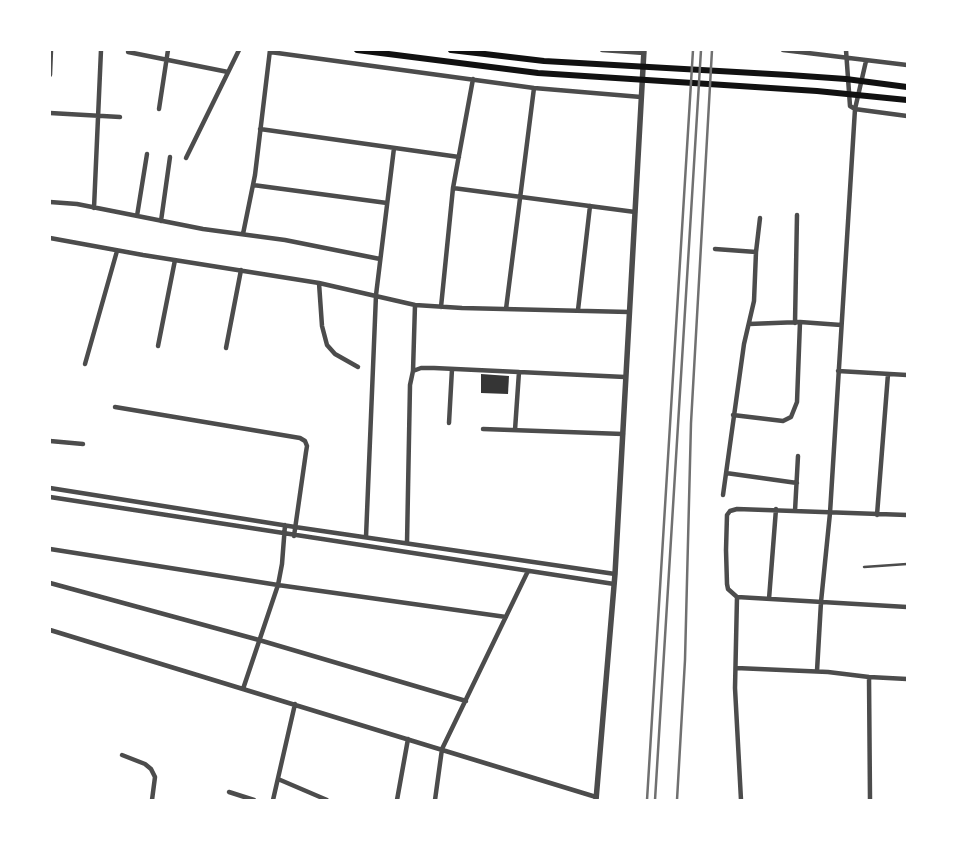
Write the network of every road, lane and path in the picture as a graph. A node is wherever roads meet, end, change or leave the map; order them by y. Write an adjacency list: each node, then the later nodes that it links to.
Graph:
1 (51, 50): 19 (street)
2 (100, 50): 28 (street)
3 (168, 50): 15 (street)
4 (239, 50): 18 (street)
5 (357, 50): 24 (main road)
6 (451, 50): 21 (main road)
7 (602, 50): 13 (street)
8 (783, 50): 9 (street)
9 (791, 50): 14 (street)
10 (846, 50): 14 (street)
11 (270, 51): 20 (street); 31 (street)
12 (128, 52): 15 (street)
13 (644, 52): 23 (street)
14 (846, 58): 16 (street); 26 (street)
15 (166, 60): 18 (street); 25 (street)
16 (866, 61): 17 (street); 26 (street)
17 (907, 65)
18 (228, 72): 36 (street)
19 (50, 75)
20 (473, 80): 22 (street); 35 (street)
21 (907, 86)
22 (534, 88): 23 (street); 39 (street)
23 (641, 97): 44 (street)
24 (907, 100)
25 (159, 109)
26 (855, 109): 29 (street); 66 (street)
27 (50, 113): 28 (street)
28 (98, 116): 30 (street); 43 (street)
29 (907, 116)
30 (120, 117)
31 (260, 128): 32 (street); 37 (street)
32 (394, 148): 35 (street); 41 (street)
33 (147, 154): 45 (street)
34 (170, 157): 48 (street)
35 (459, 157): 38 (street)
36 (186, 158)
37 (253, 185): 41 (street); 49 (street)
38 (453, 188): 39 (street); 60 (street)
39 (520, 196): 42 (street); 61 (street)
40 (50, 202): 43 (street)
41 (387, 203): 54 (street)
42 (590, 206): 44 (street); 62 (street)
43 (94, 208): 45 (street)
44 (635, 212): 63 (street)
45 (137, 216): 48 (street)
46 (797, 216): 64 (street)
47 (760, 218): 53 (street)
48 (160, 221): 49 (street)
49 (243, 234): 54 (street)
50 (50, 238): 52 (street)
51 (715, 249): 53 (street)
52 (117, 250): 55 (street); 69 (street)
53 (756, 252): 65 (street)
54 (380, 259): 58 (street)
55 (175, 260): 56 (street); 67 (street)
56 (241, 270): 57 (street); 68 (street)
57 (319, 283): 58 (street); 70 (street)
58 (376, 295): 59 (street); 101 (street)
59 (415, 305): 60 (street); 73 (street)
60 (441, 307): 61 (street)
61 (506, 309): 62 (street)
62 (578, 310): 63 (street)
63 (629, 312): 77 (street)
64 (798, 323): 65 (street); 66 (street); 79 (street)
65 (749, 324): 79 (street)
66 (841, 325): 72 (street)
67 (158, 346)
68 (226, 348)
69 (85, 364)
70 (358, 367)
71 (452, 369): 73 (street); 74 (street); 80 (street)
72 (838, 370): 75 (street); 94 (street)
73 (414, 371): 102 (street)
74 (519, 372): 77 (street); 82 (street)
75 (888, 374): 76 (street); 95 (street)
76 (907, 375)
77 (625, 377): 83 (street)
78 (115, 407): 98 (street)
79 (733, 415): 87 (street)
80 (449, 423)
81 (483, 429): 82 (street)
82 (515, 430): 83 (street)
83 (623, 434): 107 (street)
84 (50, 441): 85 (street)
85 (83, 444)
86 (798, 456): 88 (street)
87 (726, 473): 88 (street); 90 (street)
88 (797, 483): 93 (street)
89 (50, 488): 97 (street)
90 (723, 495)
91 (50, 497): 99 (street)
92 (776, 510): 93 (street); 111 (street); 112 (street)
93 (796, 510): 94 (street)
94 (830, 512): 95 (street); 113 (street)
95 (876, 515): 96 (street)
96 (907, 515)
97 (285, 525): 98 (street); 99 (street)
98 (295, 527): 100 (street); 101 (street)
99 (284, 534): 100 (street); 110 (street)
100 (294, 536): 106 (street)
101 (366, 537): 102 (street)
102 (407, 543): 107 (street)
103 (50, 549): 110 (street)
104 (907, 564): 105 (lane)
105 (864, 567)
106 (528, 571): 109 (street); 115 (street)
107 (615, 574): 109 (street)
108 (50, 583): 117 (street)
109 (614, 584): 130 (street)
110 (278, 585): 115 (street); 117 (street)
111 (737, 597): 112 (street); 118 (street)
112 (769, 598): 113 (street)
113 (822, 602): 114 (street); 119 (street)
114 (907, 607)
115 (506, 617): 123 (street)
116 (50, 630): 122 (street)
117 (260, 640): 122 (street); 123 (street)
118 (736, 668): 119 (street); 137 (street)
119 (818, 671): 120 (street)
120 (869, 678): 121 (street); 138 (street)
121 (907, 680)
122 (243, 689): 124 (street)
123 (466, 701): 126 (street)
124 (295, 704): 125 (street); 128 (street)
125 (408, 739): 126 (street); 135 (street)
126 (442, 749): 130 (street); 136 (street)
127 (122, 756): 131 (street)
128 (278, 779): 133 (street); 134 (street)
129 (229, 792): 132 (street)
130 (598, 799)
131 (152, 800)
132 (254, 800)
133 (273, 800)
134 (327, 800)
135 (397, 800)
136 (435, 800)
137 (741, 800)
138 (870, 800)

